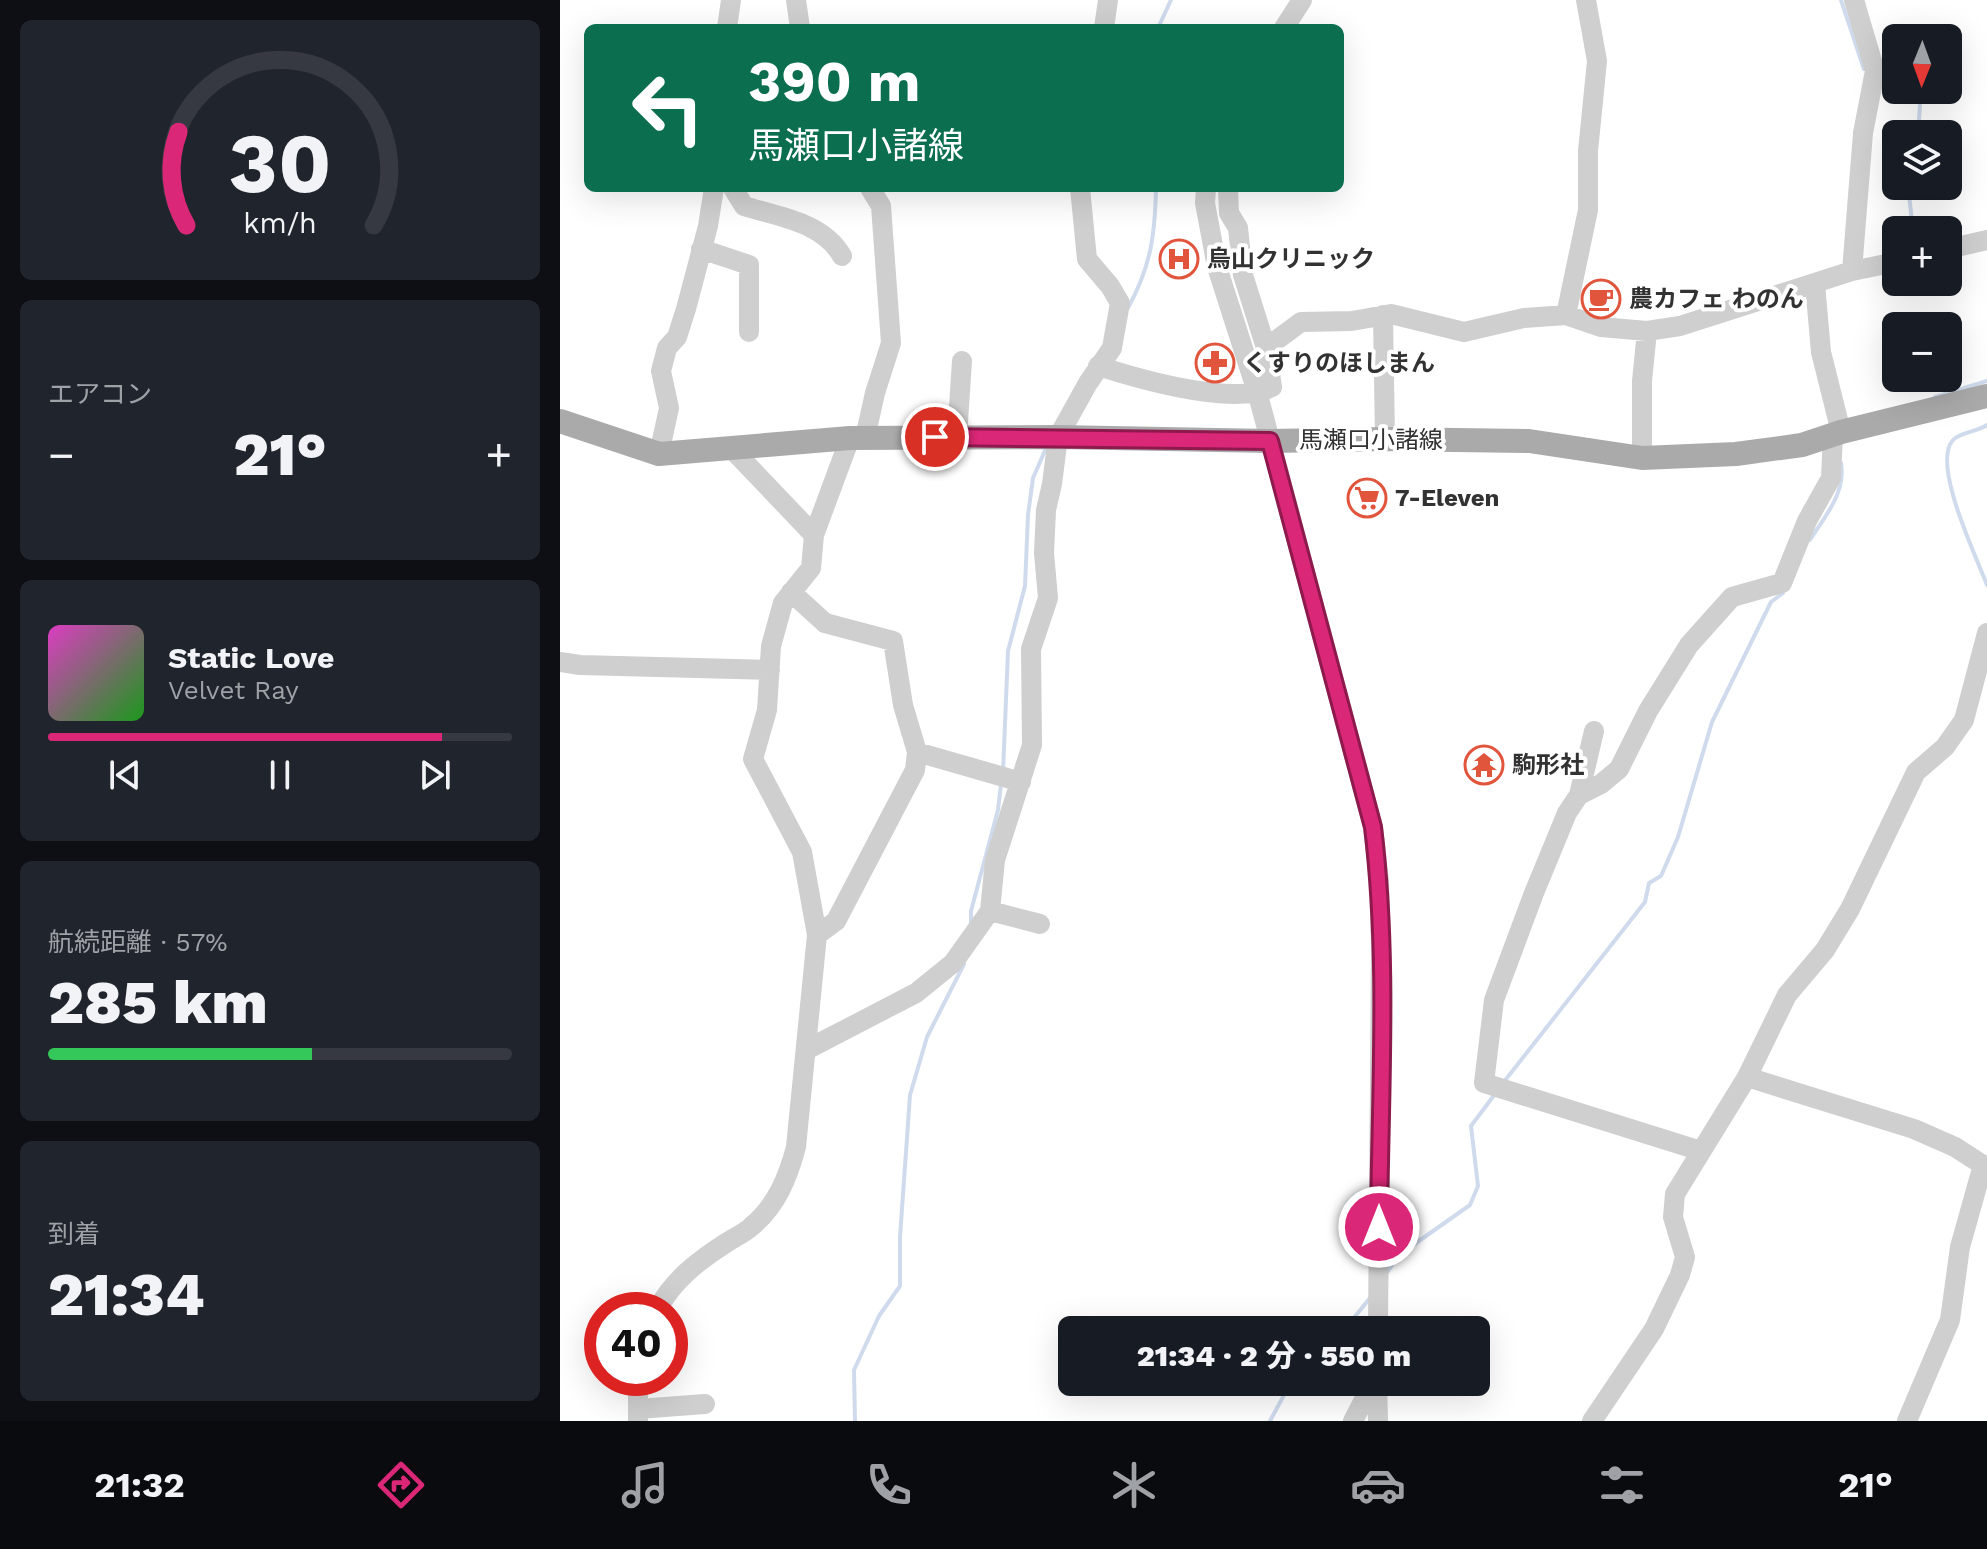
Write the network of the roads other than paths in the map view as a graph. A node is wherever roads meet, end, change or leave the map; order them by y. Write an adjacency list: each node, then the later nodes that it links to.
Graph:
1 (731, 0): 7 (street)
2 (796, 0): 8 (street)
3 (1108, 0): 9 (street)
4 (1302, 0): 10 (street)
5 (1586, 0): 25 (street)
6 (1854, 0): 22 (street)
7 (728, 24)
8 (799, 24)
9 (1105, 24)
10 (1287, 24)
11 (713, 192): 19 (street)
12 (735, 192): 20 (street)
13 (872, 192): 37 (street)
14 (1080, 192): 30 (street)
15 (1206, 192): 31 (street)
16 (1228, 192): 28 (street)
17 (1987, 240): 18 (street)
18 (1962, 246)
19 (701, 249): 27 (street); 41 (street)
20 (842, 256)
21 (1882, 265): 22 (street)
22 (1852, 271): 23 (street)
23 (1815, 284): 26 (street); 34 (street)
24 (1383, 315): 25 (street); 28 (street); 38 (street)
25 (1566, 315): 26 (street)
26 (1647, 331): 42 (street)
27 (749, 332)
28 (1266, 348): 31 (street)
29 (962, 361): 35 (street)
30 (1098, 366): 31 (street); 36 (street)
31 (1258, 395): 39 (street)
32 (1987, 396): 34 (main road, 馬瀬口小諸線)
33 (560, 421): 41 (main road, 馬瀬口小諸線)
34 (1837, 433): 42 (main road, 馬瀬口小諸線); 51 (street)
35 (957, 437): 36 (main road, 馬瀬口小諸線); 37 (main road, 馬瀬口小諸線)
36 (1058, 437): 39 (main road, 馬瀬口小諸線); 50 (street)
37 (858, 438): 40 (main road, 馬瀬口小諸線); 43 (street)
38 (1385, 439): 39 (main road, 馬瀬口小諸線); 42 (main road, 馬瀬口小諸線)
39 (1270, 441): 59 (street)
40 (732, 449): 41 (main road, 馬瀬口小諸線); 43 (street)
41 (659, 454)
42 (1642, 458)
43 (814, 535): 44 (street)
44 (791, 592): 47 (street); 49 (street)
45 (1987, 633): 56 (street)
46 (560, 662): 47 (street)
47 (770, 670): 54 (street)
48 (1594, 731): 51 (street)
49 (917, 752): 50 (street); 54 (street)
50 (1021, 782): 52 (street)
51 (1579, 795): 57 (street)
52 (990, 911): 53 (street); 55 (street)
53 (1040, 924)
54 (817, 935): 55 (street)
55 (806, 1050): 58 (street)
56 (1747, 1077): 57 (street); 67 (street)
57 (1701, 1151): 66 (street)
58 (666, 1292)
59 (1378, 1316)
60 (1367, 1396): 64 (street)
61 (1376, 1396): 65 (street)
62 (705, 1404): 63 (street)
63 (638, 1415)
64 (1353, 1421)
65 (1378, 1421)
66 (1592, 1421)
67 (1907, 1421)

